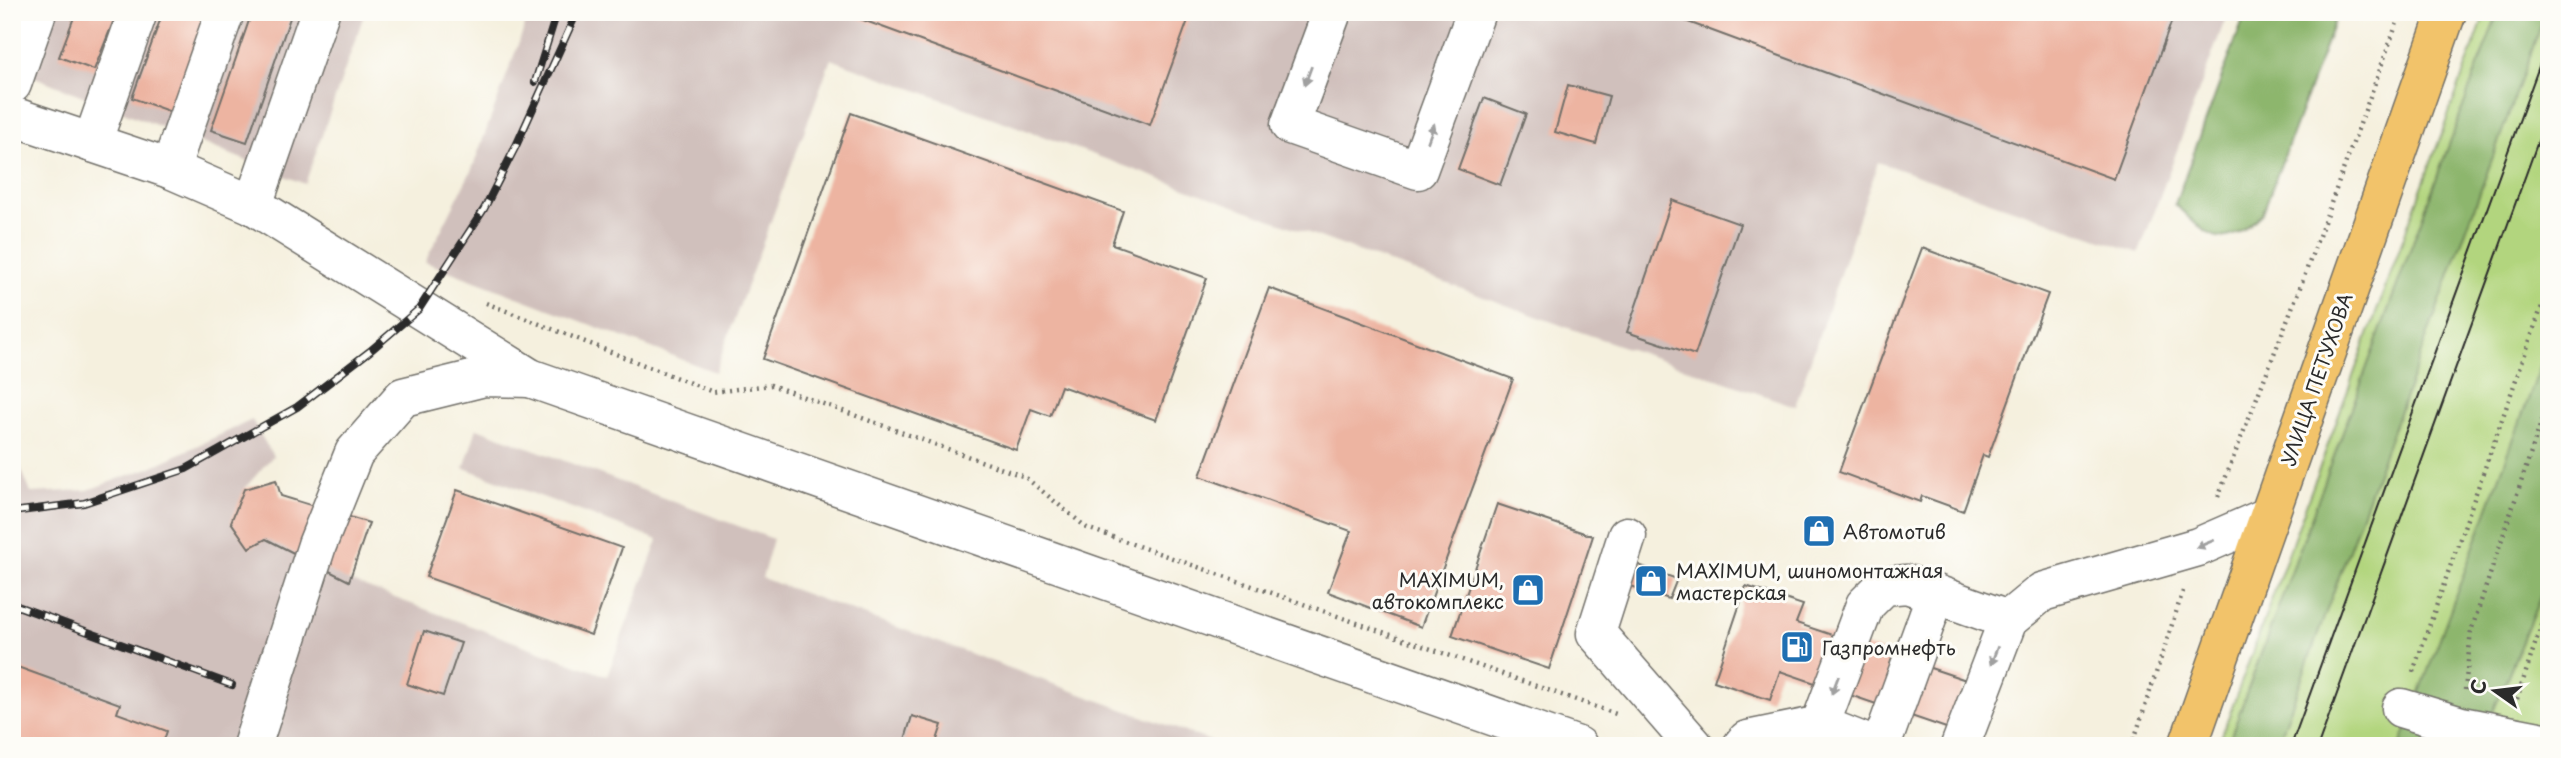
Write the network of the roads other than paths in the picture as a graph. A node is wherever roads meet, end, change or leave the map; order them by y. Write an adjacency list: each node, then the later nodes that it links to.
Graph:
1 (37, 12): 8 (street)
2 (138, 12): 10 (street)
3 (225, 12): 11 (street)
4 (320, 12): 12 (street)
5 (1332, 12): 6 (street, one-way to 6)
6 (1476, 12)
7 (2447, 12): 14 (highway, УЛИЦА ПЕТУХОВА)
8 (12, 84)
9 (12, 116): 10 (street)
10 (92, 144): 11 (street)
11 (170, 169): 12 (street)
12 (253, 205): 13 (street)
13 (530, 378): 21 (street); 22 (street)
14 (2267, 517): 17 (street, one-way to 17); 28 (highway, УЛИЦА ПЕТУХОВА)
15 (1627, 536): 23 (street)
16 (1936, 594): 17 (street); 19 (street, one-way to 19); 26 (street)
17 (2008, 620): 27 (street, one-way to 27)
18 (2400, 708): 20 (street)
19 (1820, 725): 24 (street); 25 (street)
20 (2549, 743)
21 (252, 746)
22 (1578, 746)
23 (1694, 746)
24 (1742, 746)
25 (1873, 746)
26 (1881, 746)
27 (1960, 746)
28 (2188, 746)

